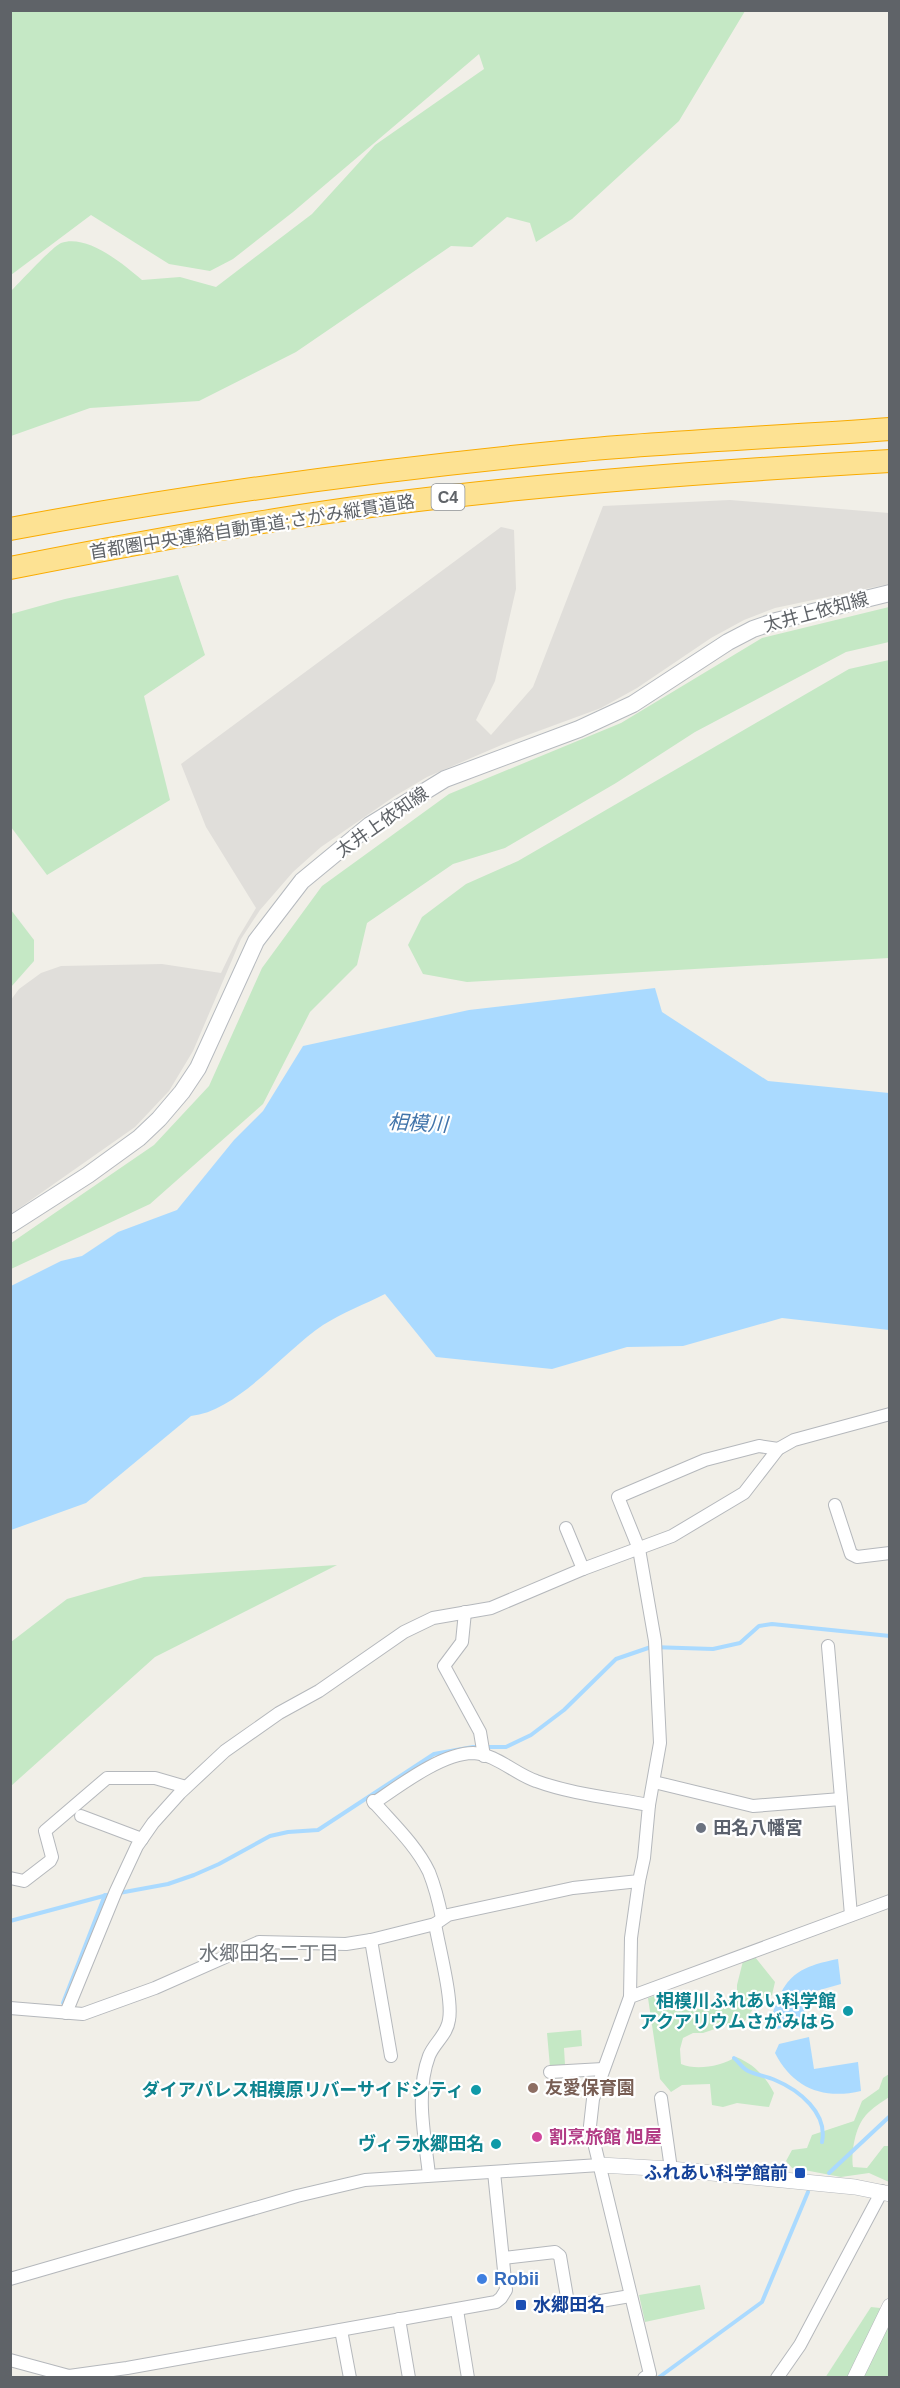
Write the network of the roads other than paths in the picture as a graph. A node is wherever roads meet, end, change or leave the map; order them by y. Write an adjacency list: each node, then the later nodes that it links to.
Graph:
1 (890, 429): 3 (highway, 首都圏中央連絡自動車道;さがみ縦貫道路 / C4)
2 (890, 460): 4 (highway, 首都圏中央連絡自動車道;さがみ縦貫道路 / C4)
3 (10, 528)
4 (10, 568)
5 (890, 593): 6 (main road, 太井上依知線)
6 (10, 1225)
7 (890, 1414): 8 (street)
8 (778, 1449): 11 (street); 11 (street)
9 (836, 1505): 12 (street)
10 (566, 1528): 13 (street)
11 (639, 1549): 13 (street); 17 (street)
12 (890, 1553)
13 (583, 1569): 14 (street)
14 (465, 1612): 16 (street); 18 (street)
15 (828, 1646): 19 (street)
16 (484, 1754): 20 (street); 27 (street)
17 (654, 1782): 19 (street); 20 (street)
18 (186, 1787): 22 (street); 23 (street)
19 (841, 1798): 26 (street)
20 (649, 1805): 24 (street)
21 (81, 1816): 22 (street)
22 (142, 1839): 31 (street)
23 (10, 1878)
24 (639, 1881): 27 (street); 29 (street)
25 (890, 1901): 26 (street)
26 (850, 1915): 29 (street)
27 (439, 1921): 28 (street); 39 (street)
28 (371, 1940): 31 (street); 32 (street)
29 (630, 1997): 33 (street)
30 (10, 2008): 31 (street)
31 (66, 2013)
32 (391, 2056)
33 (603, 2069): 34 (street); 36 (street)
34 (550, 2072)
35 (661, 2098): 37 (street)
36 (600, 2165): 37 (street); 38 (street); 43 (street)
37 (671, 2169): 40 (street)
38 (494, 2172): 39 (street); 41 (street)
39 (429, 2175): 42 (street)
40 (886, 2192): 55 (street)
41 (503, 2258): 43 (street); 45 (street)
42 (10, 2279)
43 (630, 2296): 50 (street)
44 (890, 2306): 56 (street)
45 (457, 2310): 46 (street); 54 (street)
46 (399, 2319): 47 (street); 53 (street)
47 (341, 2330): 49 (street); 52 (street)
48 (10, 2360): 51 (street)
49 (128, 2373): 51 (street)
50 (648, 2376)
51 (70, 2377)
52 (350, 2378)
53 (409, 2378)
54 (468, 2378)
55 (777, 2378)
56 (855, 2378)

